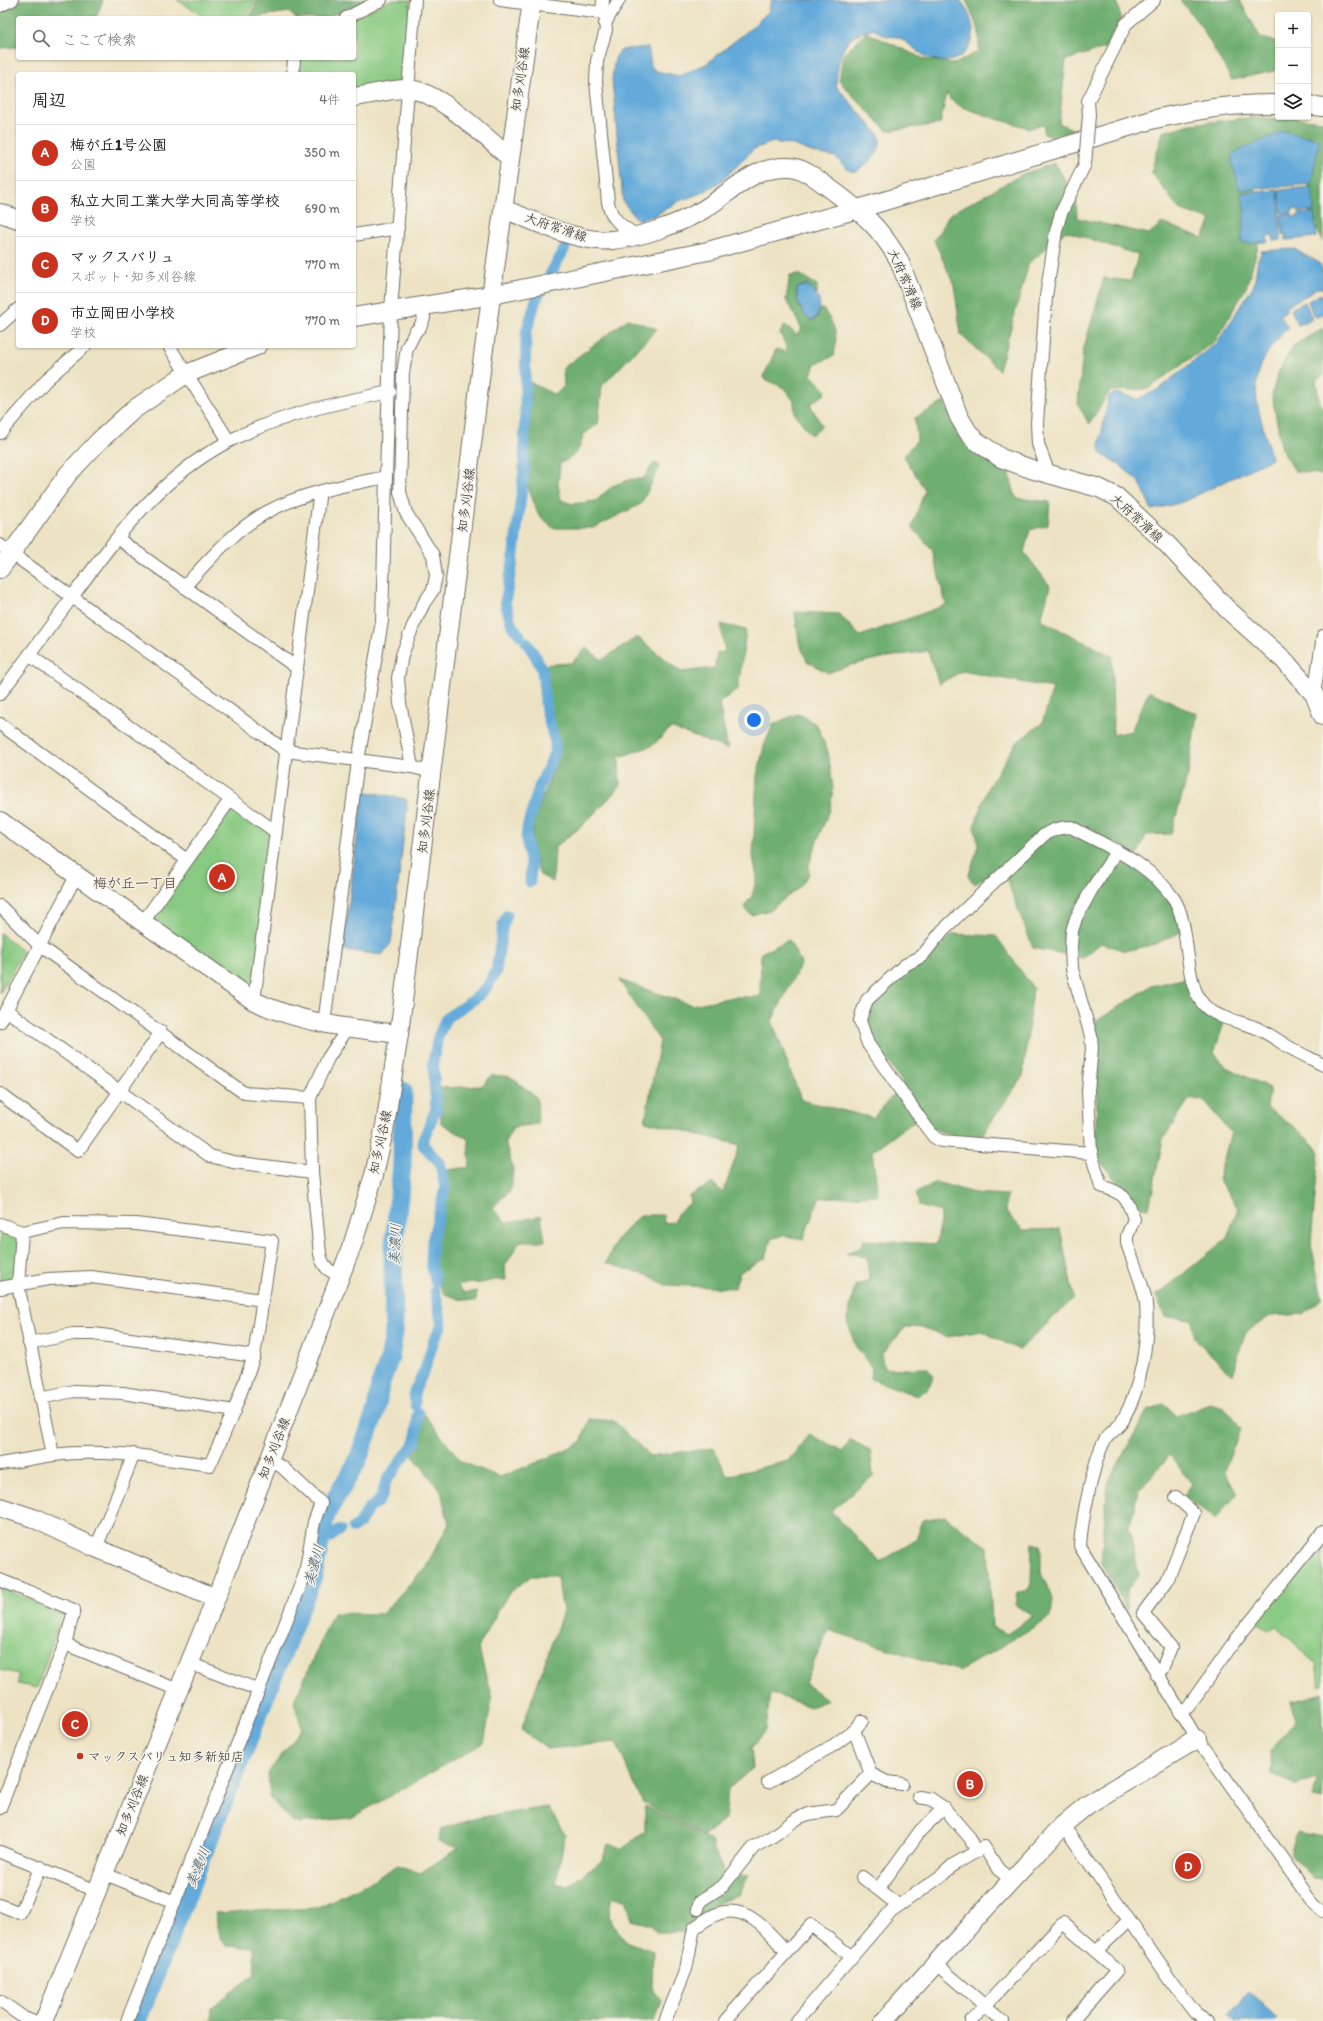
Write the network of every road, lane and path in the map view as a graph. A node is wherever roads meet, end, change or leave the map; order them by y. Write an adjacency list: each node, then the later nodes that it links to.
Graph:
1 (12, 0): 9 (street)
2 (381, 0): 11 (street)
3 (415, 0): 14 (street)
4 (500, 0): 8 (street)
5 (603, 0): 10 (street)
6 (619, 0): 10 (street)
7 (1154, 0): 40 (street, bridge)
8 (532, 2): 10 (street); 19 (street, 知多刈谷線)
9 (0, 6)
10 (606, 14): 26 (street)
11 (350, 16)
12 (294, 60): 13 (street)
13 (293, 72)
14 (409, 89): 15 (street); 19 (street); 24 (street)
15 (356, 97)
16 (1275, 104): 21 (street)
17 (1311, 106): 18 (street)
18 (1323, 107)
19 (509, 157): 20 (street)
20 (503, 208): 26 (street, 大府常滑線); 27 (street, 知多刈谷線)
21 (858, 209): 26 (street, 大府常滑線); 27 (street); 40 (street, 大府常滑線)
22 (0, 212): 23 (street)
23 (16, 218)
24 (398, 228): 25 (street); 29 (street)
25 (356, 235)
26 (636, 235)
27 (492, 295): 28 (street); 48 (street, 知多刈谷線)
28 (422, 305): 29 (street); 47 (street)
29 (391, 310): 31 (street); 37 (street)
30 (16, 311): 32 (street)
31 (356, 317)
32 (0, 326)
33 (83, 348): 38 (street)
34 (170, 348): 36 (street)
35 (252, 348): 36 (street)
36 (186, 374): 39 (street); 44 (street)
37 (390, 392): 39 (street); 41 (street)
38 (0, 433)
39 (229, 441): 43 (street)
40 (1049, 474): 54 (street, 大府常滑線)
41 (386, 477): 42 (street); 58 (street)
42 (318, 492): 46 (street); 52 (street)
43 (116, 538): 46 (street); 49 (street)
44 (6, 549): 45 (street); 49 (street)
45 (0, 569)
46 (184, 587): 52 (street)
47 (433, 590): 48 (street); 59 (street)
48 (454, 594): 60 (street, 知多刈谷線)
49 (72, 597): 51 (street); 57 (street)
50 (1323, 636): 54 (street)
51 (29, 655): 53 (street); 61 (street)
52 (297, 668): 57 (street)
53 (0, 694)
54 (1314, 694): 55 (street, 大府常滑線)
55 (1323, 716)
56 (0, 724): 65 (street)
57 (286, 751): 58 (street); 63 (street)
58 (358, 761): 59 (street); 73 (street)
59 (412, 767): 60 (street)
60 (432, 772): 76 (street, 知多刈谷線)
61 (230, 800): 63 (street); 65 (street)
62 (0, 821): 66 (street)
63 (276, 832): 70 (street)
64 (1116, 850): 77 (street); 81 (street); 81 (street)
65 (187, 860): 68 (street)
66 (76, 876): 68 (street); 69 (street)
67 (0, 906): 69 (street)
68 (143, 922): 70 (street)
69 (40, 946): 71 (street); 75 (street)
70 (254, 1001): 73 (street)
71 (6, 1010): 72 (street); 78 (street)
72 (0, 1022)
73 (324, 1024): 74 (street)
74 (348, 1028): 76 (street); 80 (street)
75 (160, 1032): 78 (street); 80 (street)
76 (399, 1034): 85 (street, 知多刈谷線)
77 (1323, 1065)
78 (119, 1091): 79 (street); 82 (street)
79 (0, 1094)
80 (310, 1098): 82 (street)
81 (1091, 1153): 105 (street)
82 (312, 1172): 85 (street)
83 (0, 1224): 84 (street)
84 (22, 1232): 86 (street); 88 (street)
85 (341, 1276): 95 (street, 知多刈谷線)
86 (18, 1285): 87 (street); 88 (street); 89 (street)
87 (0, 1288)
88 (263, 1300): 90 (street)
89 (29, 1343): 90 (street); 91 (street)
90 (254, 1356): 92 (street)
91 (40, 1398): 92 (street); 94 (street)
92 (234, 1411): 93 (street)
93 (134, 1454): 94 (street); 100 (street)
94 (53, 1455): 96 (street)
95 (269, 1460): 102 (street, 知多刈谷線); 107 (street)
96 (0, 1464)
97 (1176, 1497): 105 (street)
98 (0, 1507): 100 (street)
99 (1323, 1532): 108 (street)
100 (96, 1548): 102 (street)
101 (0, 1580): 103 (street)
102 (216, 1598): 104 (street, 知多刈谷線)
103 (65, 1644): 106 (street); 116 (street)
104 (189, 1663): 106 (street, 知多刈谷線); 107 (street)
105 (1156, 1674): 108 (street)
106 (178, 1690): 122 (street, 知多刈谷線)
107 (259, 1690): 127 (street)
108 (1180, 1712): 111 (street)
109 (862, 1721): 110 (street)
110 (854, 1730): 112 (street); 113 (street)
111 (1197, 1739): 118 (street); 131 (street)
112 (871, 1774): 114 (street); 130 (street)
113 (768, 1782)
114 (902, 1784)
115 (919, 1797): 117 (street)
116 (0, 1808)
117 (944, 1808): 119 (street); 125 (street)
118 (1063, 1826): 124 (street); 132 (street)
119 (976, 1851): 124 (street); 128 (street)
120 (0, 1852): 121 (street)
121 (41, 1867): 126 (street); 129 (street)
122 (105, 1874): 126 (street, 知多刈谷線); 127 (street)
123 (862, 1877): 125 (street)
124 (1011, 1880): 136 (street)
125 (878, 1889): 128 (street)
126 (97, 1891): 141 (street, 知多刈谷線)
127 (175, 1902): 142 (street)
128 (898, 1905): 135 (street)
129 (0, 1906)
130 (698, 1909)
131 (1323, 1911)
132 (1128, 1921): 134 (street); 139 (street)
133 (786, 1951): 135 (street); 143 (street); 144 (street)
134 (1097, 1951): 138 (street); 149 (street)
135 (852, 1957): 145 (street)
136 (936, 1964): 138 (street); 146 (street)
137 (0, 2001): 140 (street)
138 (985, 2006): 147 (street); 148 (street)
139 (1192, 2017): 150 (street)
140 (32, 2021)
141 (44, 2021)
142 (127, 2021)
143 (665, 2021)
144 (725, 2021)
145 (797, 2021)
146 (884, 2021)
147 (971, 2021)
148 (1003, 2021)
149 (1072, 2021)
150 (1207, 2021)

